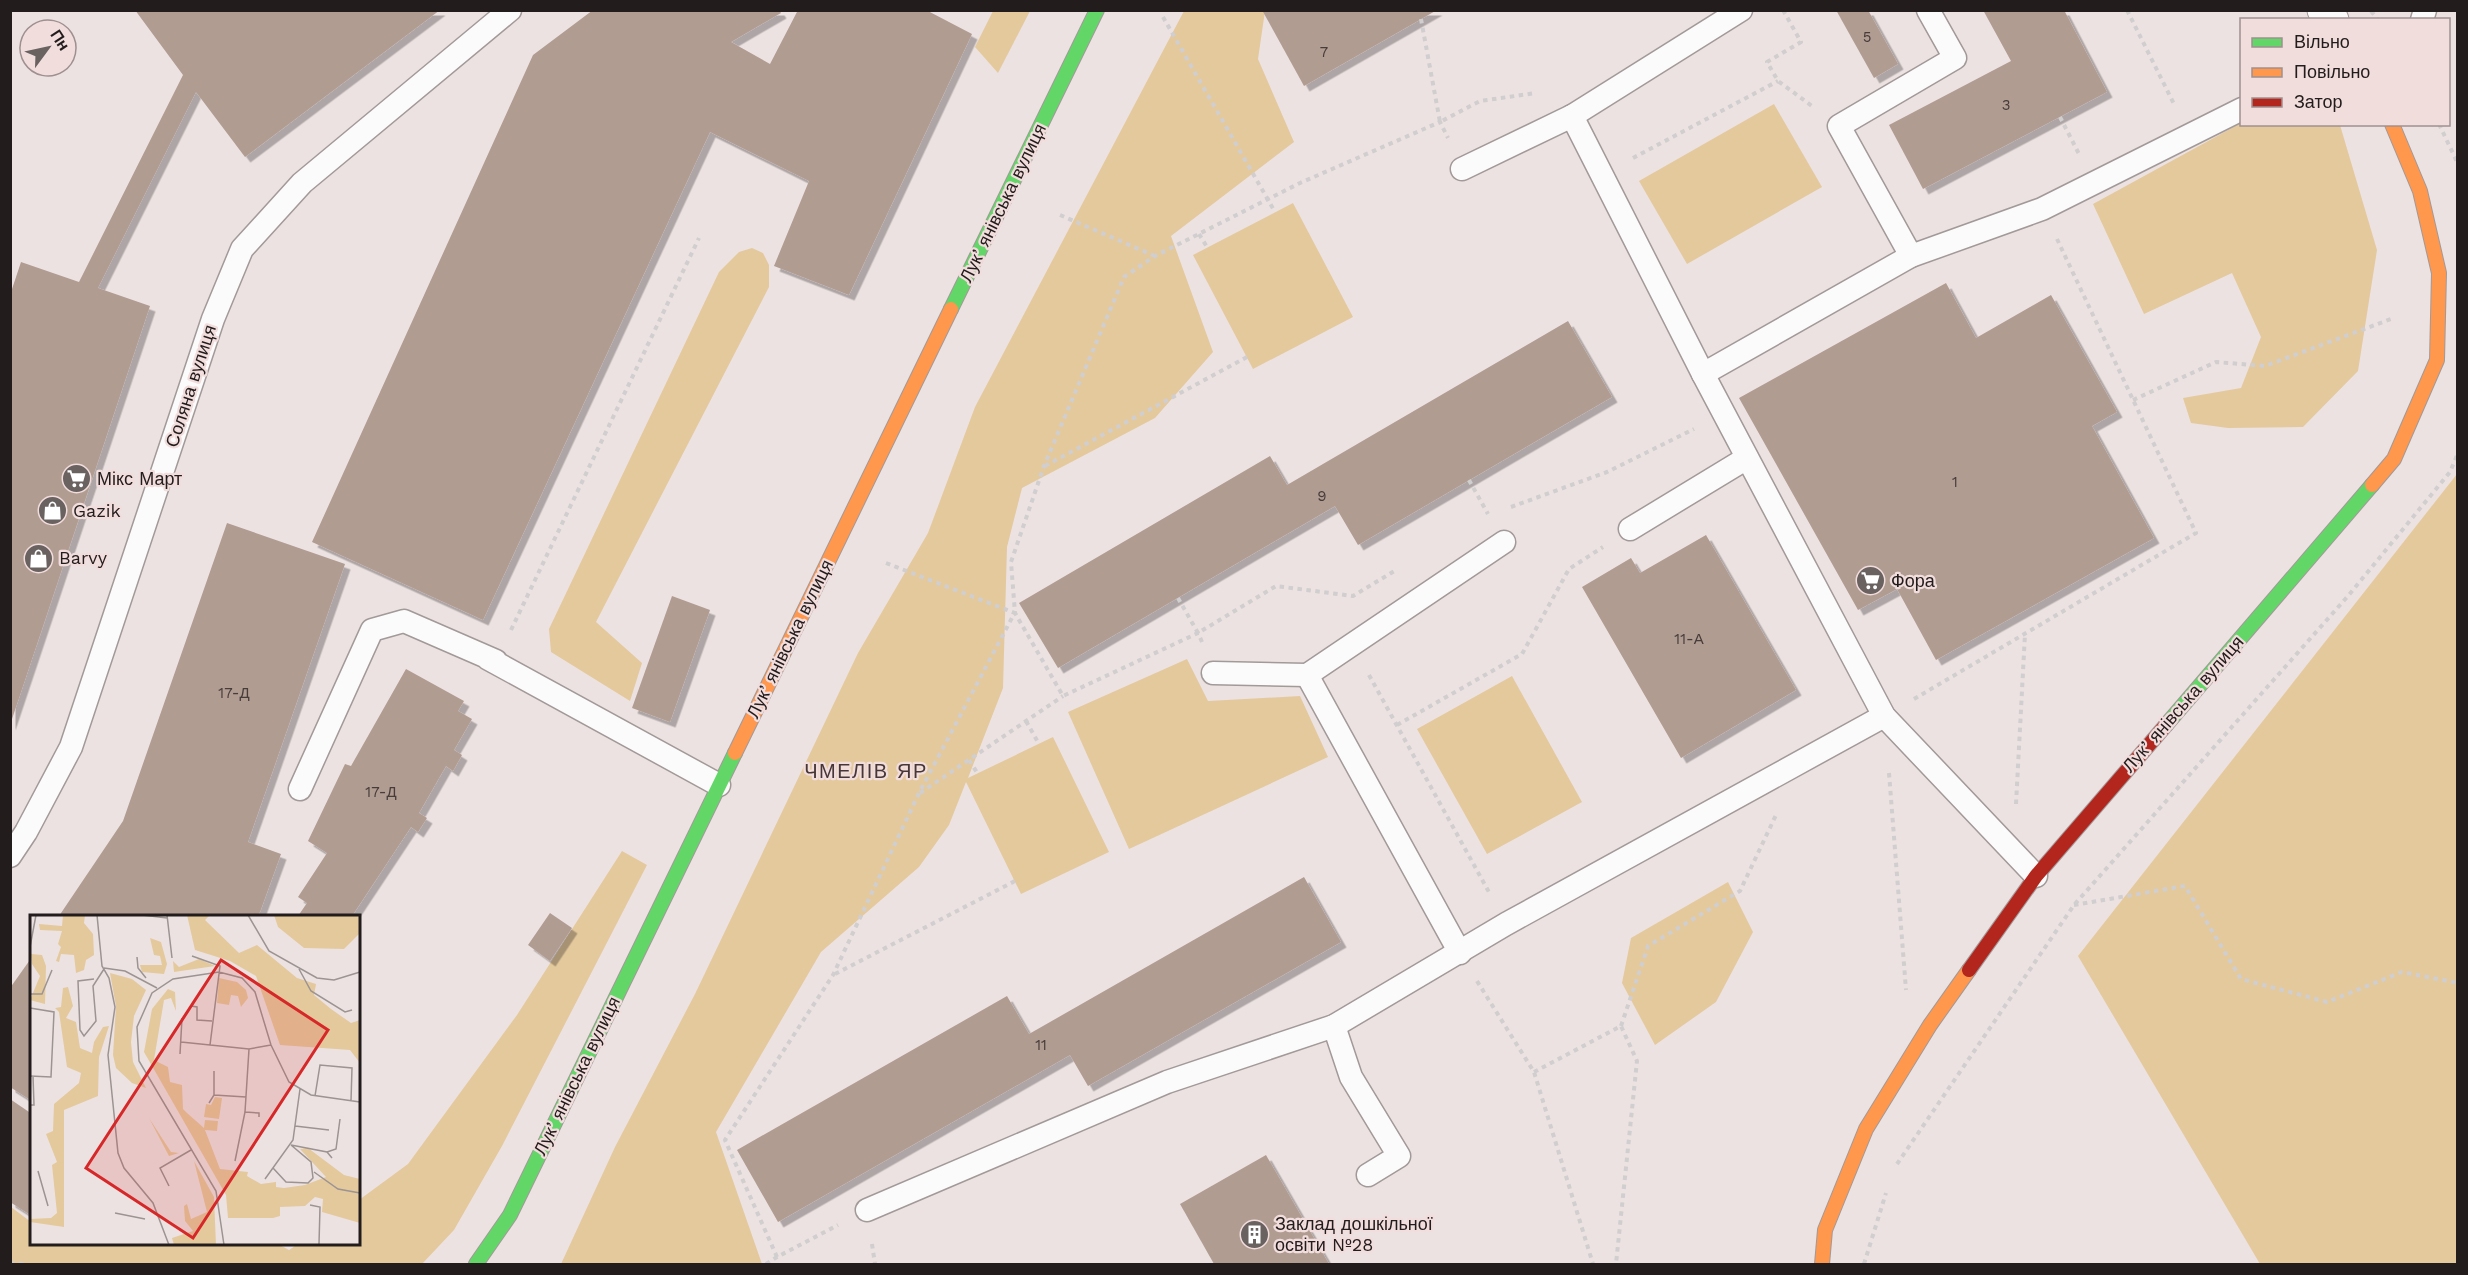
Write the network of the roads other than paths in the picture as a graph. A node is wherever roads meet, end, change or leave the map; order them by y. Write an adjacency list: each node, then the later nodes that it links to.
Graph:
1 (510, 10): 19 (lane, Соляна вулиця)
2 (1097, 10): 17 (street, Лукʼянівська вулиця)
3 (1741, 10): 6 (lane)
4 (1928, 10): 9 (lane)
5 (2240, 110): 9 (lane)
6 (1572, 116): 8 (lane); 10 (lane)
7 (2393, 126): 21 (street, Лукʼянівська вулиця)
8 (1462, 169)
9 (1911, 256): 10 (lane)
10 (1703, 374): 11 (lane)
11 (1747, 458): 12 (lane); 16 (lane)
12 (1630, 529)
13 (1503, 542): 15 (lane)
14 (1213, 674): 15 (lane)
15 (1307, 675): 22 (lane)
16 (1884, 716): 21 (lane); 22 (lane)
17 (719, 785): 18 (lane); 26 (street, Лукʼянівська вулиця)
18 (300, 789)
19 (18, 828): 20 (lane, Соляна вулиця)
20 (10, 856)
21 (2036, 876): 27 (street, Лукʼянівська вулиця)
22 (1460, 953): 23 (lane)
23 (1334, 1026): 24 (lane); 25 (lane)
24 (1368, 1175)
25 (867, 1210)
26 (476, 1264)
27 (1822, 1264)

